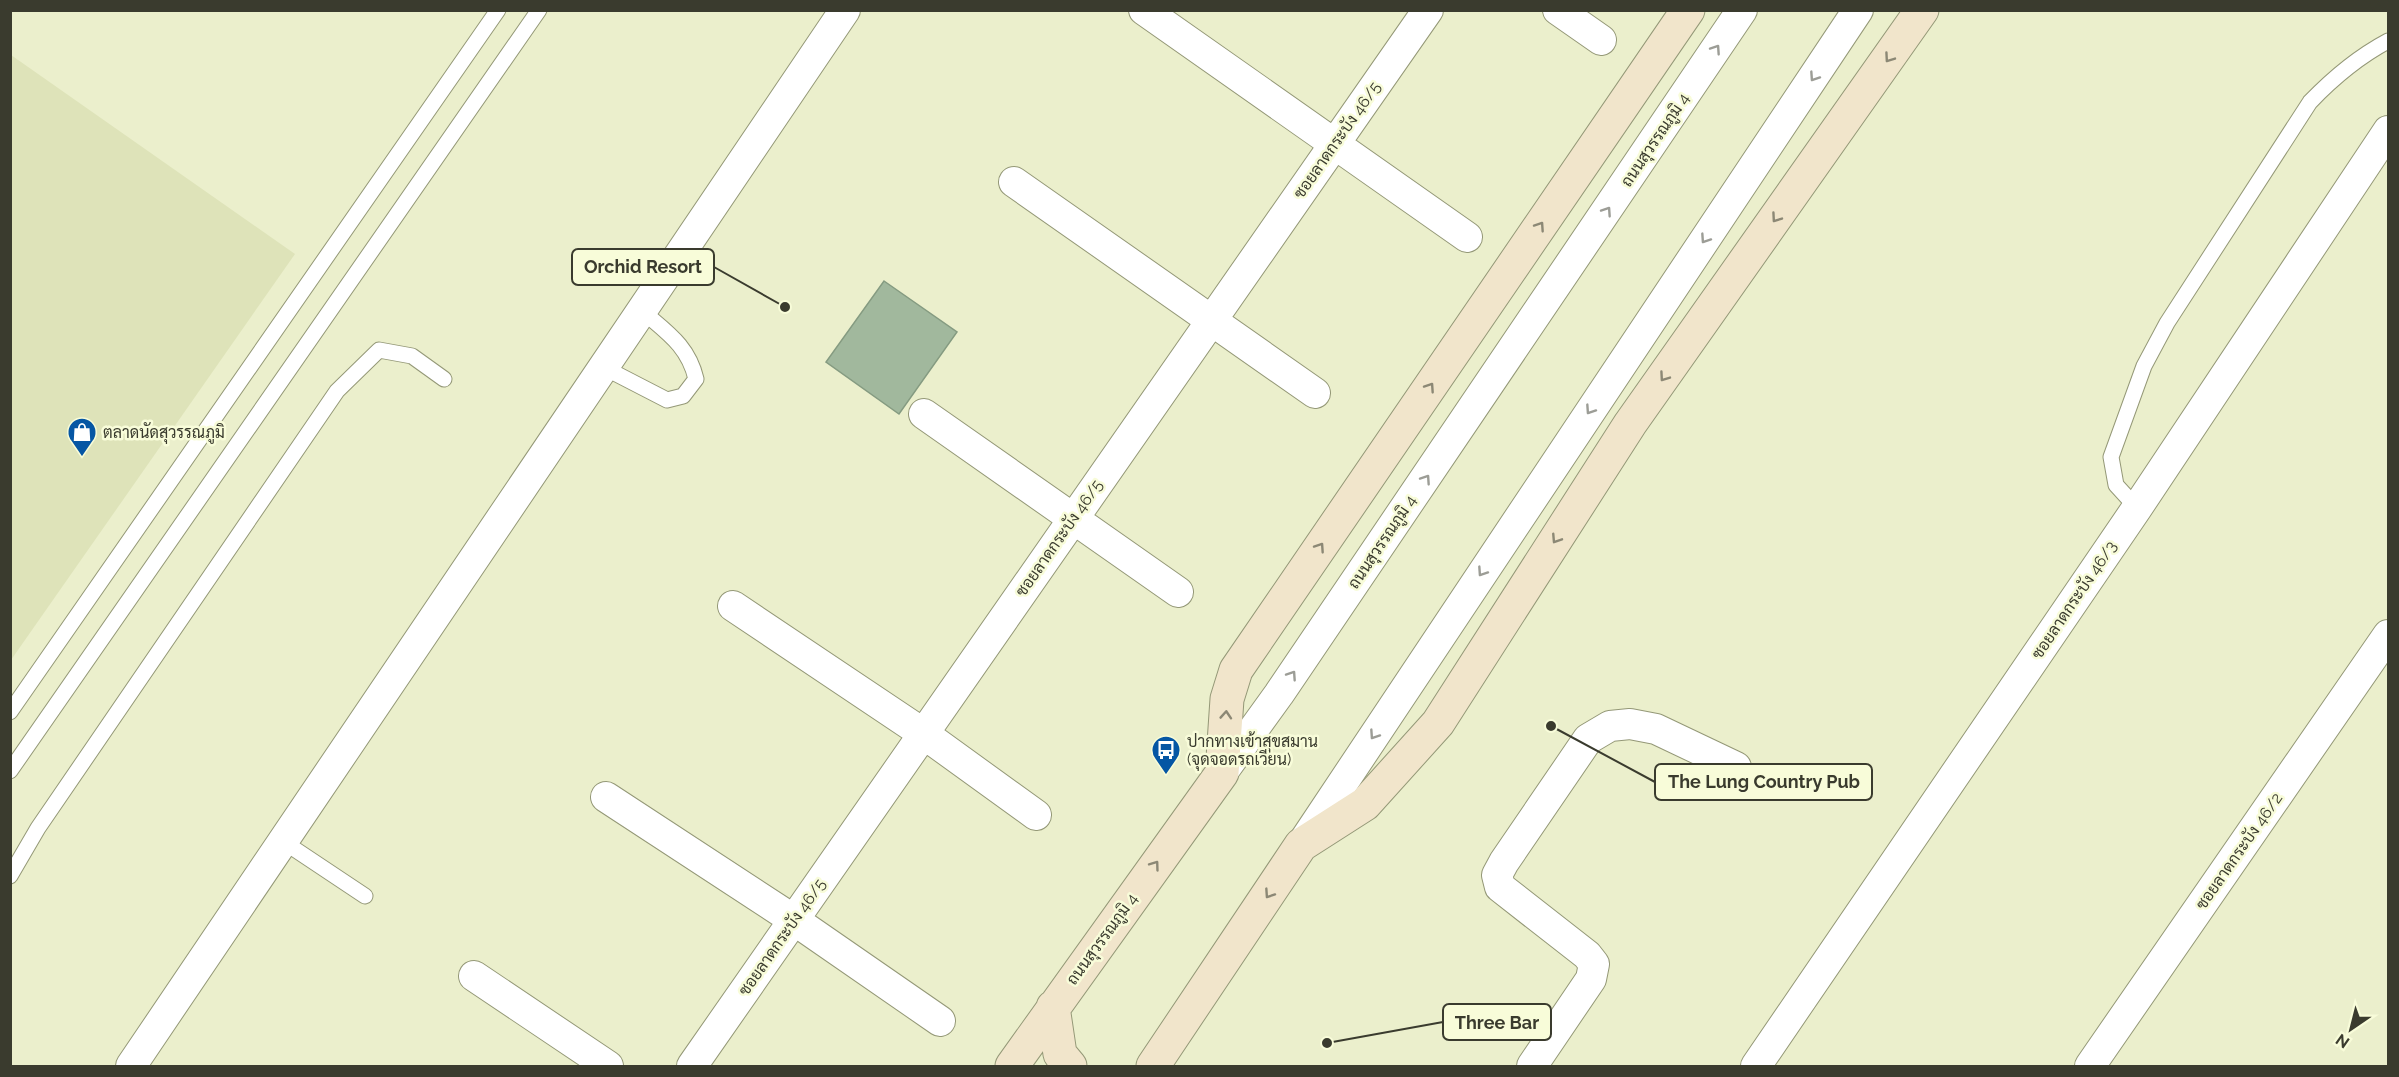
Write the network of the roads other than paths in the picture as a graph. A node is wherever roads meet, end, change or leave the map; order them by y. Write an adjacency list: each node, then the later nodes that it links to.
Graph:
1 (498, 10): 28 (lane)
2 (539, 10): 31 (lane)
3 (845, 10): 17 (street)
4 (1144, 10): 14 (street)
5 (1428, 10): 14 (street, ซอยลาดกระบัง 46/5)
6 (1558, 10): 11 (street)
7 (1688, 10): 32 (street, one-way to 7)
8 (1742, 10): 32 (street, ถนนสุวรรณภูมิ 4, one-way to 8)
9 (1858, 10): 36 (street, one-way to 36)
10 (1922, 10): 36 (street, one-way to 36)
11 (1601, 40)
12 (2388, 41): 23 (lane)
13 (2388, 131): 23 (street, ซอยลาดกระบัง 46/3)
14 (1335, 142): 16 (street); 18 (street, ซอยลาดกระบัง 46/5)
15 (1014, 182): 18 (street)
16 (1467, 237)
17 (641, 310): 19 (street); 19 (lane)
18 (1213, 320): 21 (street); 24 (street, ซอยลาดกระบัง 46/5)
19 (603, 367): 35 (street)
20 (444, 378): 37 (lane)
21 (1316, 393)
22 (924, 414): 24 (street)
23 (2137, 508): 50 (street, ซอยลาดกระบัง 46/3)
24 (1073, 518): 25 (street); 29 (street, ซอยลาดกระบัง 46/5)
25 (1178, 592)
26 (733, 606): 29 (street)
27 (2388, 635): 51 (street, ซอยลาดกระบัง 46/2)
28 (10, 712)
29 (924, 734): 34 (street); 39 (street, ซอยลาดกระบัง 46/5)
30 (1736, 767): 49 (street)
31 (10, 771)
32 (1222, 773): 41 (street, ถนนสุวรรณภูมิ 4, one-way to 32)
33 (606, 796): 39 (street)
34 (1036, 815)
35 (284, 842): 38 (lane); 43 (street)
36 (1301, 845): 48 (street, one-way to 48)
37 (10, 876)
38 (365, 896)
39 (794, 920): 42 (street); 45 (street, ซอยลาดกระบัง 46/5)
40 (474, 976): 44 (street)
41 (1053, 1007): 46 (street, ถนนสุวรรณภูมิ 4); 47 (street)
42 (940, 1021)
43 (131, 1066)
44 (608, 1066)
45 (692, 1066)
46 (1012, 1066)
47 (1070, 1066)
48 (1153, 1066)
49 (1532, 1066)
50 (1756, 1066)
51 (2090, 1066)

